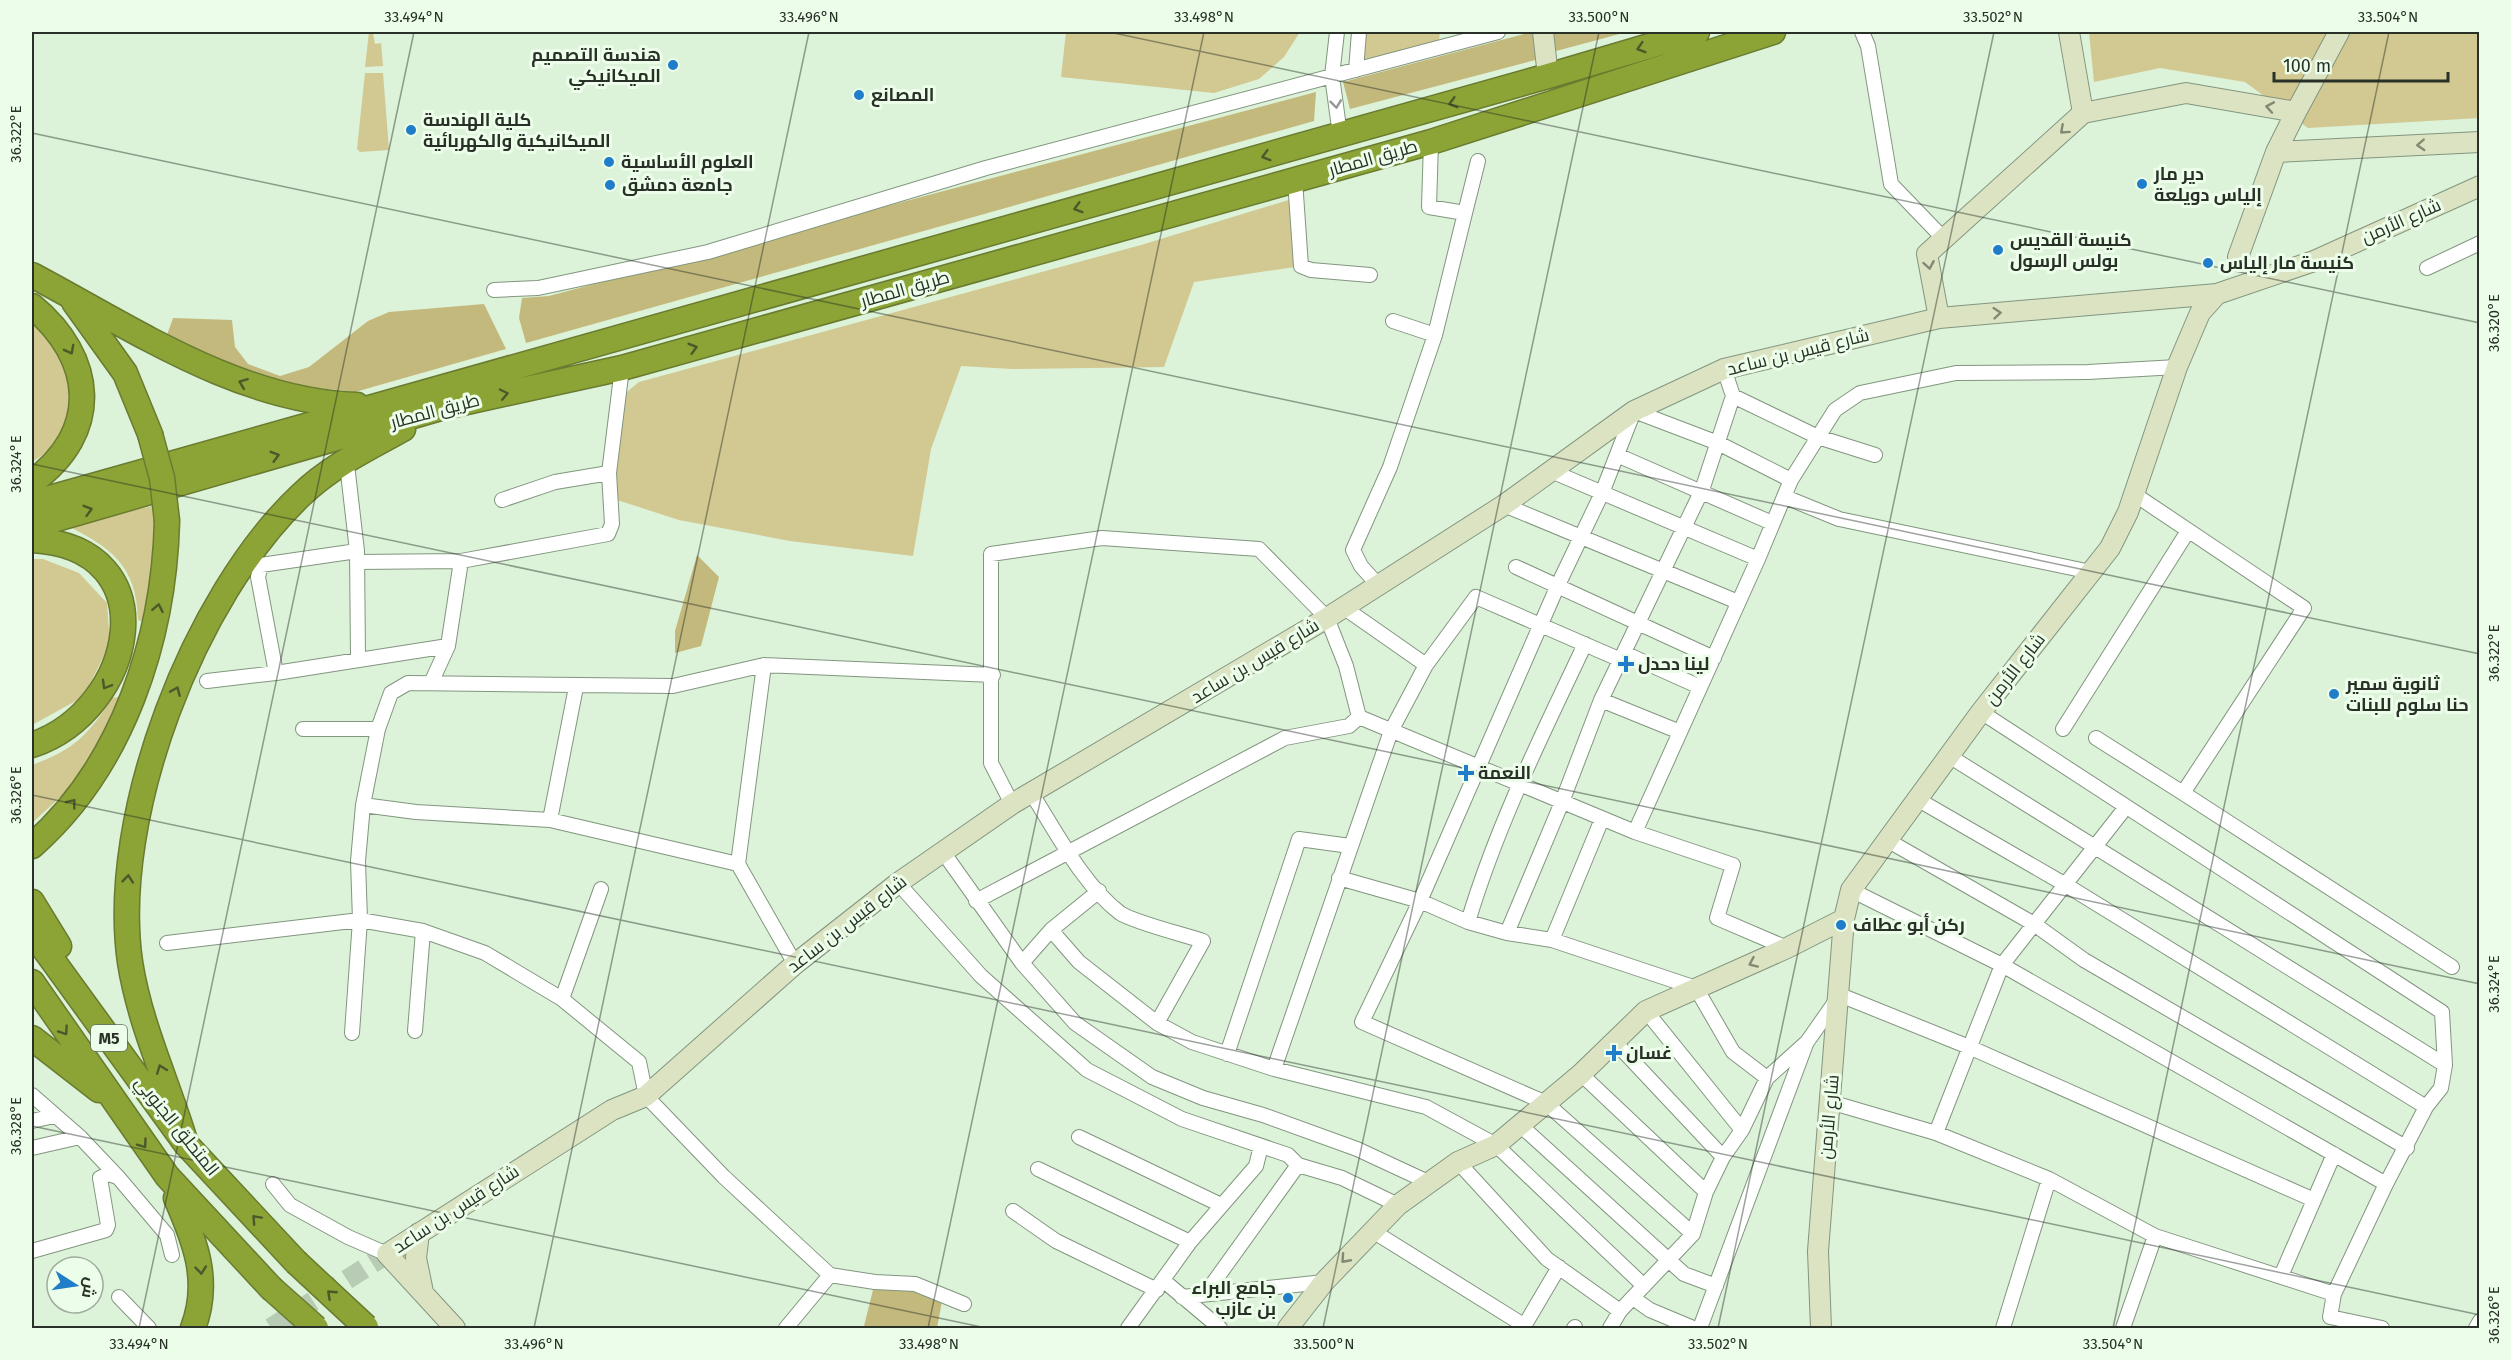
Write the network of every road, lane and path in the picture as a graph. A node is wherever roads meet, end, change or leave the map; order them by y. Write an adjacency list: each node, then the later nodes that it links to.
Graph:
1 (1337, 32): 11 (street)
2 (1359, 32): 10 (street)
3 (1498, 32): 10 (street)
4 (1543, 32): 12 (main road)
5 (1697, 32): 12 (highway, طريق المطار, one-way to 12)
6 (1773, 32): 16 (highway, طريق المطار)
7 (1862, 32): 23 (street)
8 (2069, 32): 14 (main road)
9 (2339, 32): 13 (main road)
10 (1356, 70): 11 (street)
11 (1332, 76): 15 (street, one-way to 15); 29 (street)
12 (1548, 76): 15 (highway, طريق المطار, one-way to 15)
13 (2296, 112): 14 (main road, one-way to 14); 18 (main road)
14 (2083, 113): 23 (main road, one-way to 23)
15 (1340, 135): 40 (highway, طريق المطار, one-way to 40)
16 (1431, 142): 20 (highway, طريق المطار); 22 (street)
17 (2480, 142): 18 (main road, one-way to 18)
18 (2276, 152): 25 (main road)
19 (1478, 161): 22 (street)
20 (1294, 180): 28 (street); 37 (highway, طريق المطار, one-way to 20)
21 (2480, 186): 31 (main road, شارع الأرمن)
22 (1465, 213): 35 (street)
23 (1944, 239): 33 (main road, one-way to 33)
24 (2480, 243): 26 (street)
25 (2238, 257)
26 (2427, 268)
27 (32, 275): 30 (highway)
28 (1370, 275)
29 (494, 290)
30 (67, 293): 40 (highway, one-way to 30); 115 (highway, one-way to 30, bridge)
31 (2217, 294): 33 (main road, شارع قيس بن ساعد, one-way to 31); 36 (main road, شارع الأرمن)
32 (32, 306): 51 (highway, one-way to 51)
33 (1939, 318): 38 (main road, شارع قيس بن ساعد)
34 (1393, 321): 35 (street)
35 (1435, 335): 71 (street)
36 (2176, 367): 43 (street); 54 (main road, شارع الأرمن)
37 (622, 368): 41 (highway, طريق المطار, one-way to 37); 48 (street)
38 (1724, 369): 39 (street); 42 (main road, شارع قيس بن ساعد)
39 (1733, 396): 43 (street); 44 (street)
40 (383, 404): 57 (highway, طريق المطار)
41 (444, 407): 60 (highway, طريق المطار, one-way to 41); 175 (highway, one-way to 41)
42 (1634, 411): 44 (street); 45 (street); 47 (main road, شارع قيس بن ساعد)
43 (1818, 437): 46 (street); 50 (street)
44 (1718, 442): 50 (street); 52 (street)
45 (1617, 455): 52 (street); 53 (street)
46 (1875, 455)
47 (1551, 471): 53 (street); 58 (main road, شارع قيس بن ساعد)
48 (609, 472): 56 (street); 67 (street)
49 (348, 473): 65 (street)
50 (1791, 480): 55 (street)
51 (32, 482)
52 (1702, 490): 59 (street); 61 (street)
53 (1602, 493): 61 (street); 63 (street)
54 (2134, 494): 62 (street); 70 (main road, شارع الأرمن)
55 (1785, 497): 59 (street); 70 (street)
56 (502, 500)
57 (32, 503)
58 (1504, 505): 63 (street); 71 (main road, شارع قيس بن ساعد)
59 (1772, 523): 66 (street)
60 (32, 526)
61 (1683, 528): 66 (street); 69 (street)
62 (2188, 531): 95 (street); 103 (street)
63 (1583, 535): 69 (street); 72 (street)
64 (32, 540): 99 (highway, one-way to 99)
65 (357, 556): 67 (street); 80 (street); 84 (street)
66 (1758, 560): 73 (street)
67 (461, 561): 78 (street)
68 (1516, 567): 72 (street)
69 (1663, 570): 73 (street); 75 (street)
70 (2091, 572): 91 (main road, شارع الأرمن)
71 (1377, 584): 74 (main road, شارع قيس بن ساعد)
72 (1558, 585): 75 (street); 76 (street)
73 (1738, 602): 81 (street)
74 (1335, 612): 83 (street); 85 (street); 92 (street); 104 (main road, شارع قيس بن ساعد)
75 (1637, 621): 79 (street); 81 (street)
76 (1542, 625): 77 (street); 83 (street); 101 (street)
77 (1585, 644): 79 (street); 102 (street)
78 (448, 646): 80 (street); 87 (street)
79 (1622, 657): 89 (street); 90 (street)
80 (358, 658): 84 (street)
81 (1714, 658): 89 (street)
82 (764, 665): 85 (street); 88 (street); 119 (street)
83 (1426, 665): 96 (street)
84 (276, 673): 86 (street)
85 (993, 675): 107 (street)
86 (207, 681)
87 (430, 683): 88 (street); 94 (street)
88 (576, 687): 111 (street)
89 (1700, 687): 97 (street)
90 (1601, 700): 97 (street); 106 (street)
91 (1981, 712): 100 (main road, شارع الأرمن); 109 (street)
92 (1359, 717): 96 (street); 118 (street)
93 (303, 729): 94 (street)
94 (378, 729): 108 (street)
95 (2063, 729)
96 (1391, 731): 101 (street); 116 (street)
97 (1680, 732): 112 (street)
98 (2096, 738): 103 (street)
99 (32, 746)
100 (1949, 756): 105 (main road, شارع الأرمن); 114 (street)
101 (1478, 767): 102 (street); 127 (street)
102 (1519, 784): 106 (street); 131 (street)
103 (2183, 793): 143 (street)
104 (1032, 794): 107 (main road, شارع قيس بن ساعد); 118 (street)
105 (1917, 799): 113 (main road, شارع الأرمن); 122 (street)
106 (1562, 802): 110 (street); 136 (street)
107 (1012, 804): 117 (main road, شارع قيس بن ساعد)
108 (363, 805): 111 (street); 130 (street)
109 (2126, 807): 114 (street); 158 (street)
110 (1602, 819): 112 (street); 137 (street)
111 (550, 820): 119 (street)
112 (1635, 832): 139 (street)
113 (1887, 840): 124 (main road, شارع الأرمن); 132 (street)
114 (2093, 845): 122 (street); 158 (street)
115 (32, 846)
116 (1350, 846): 120 (street); 157 (street)
117 (943, 852): 121 (main road, شارع قيس بن ساعد); 126 (street)
118 (1068, 852): 125 (street); 126 (street)
119 (738, 864): 141 (street)
120 (1339, 878): 127 (street); 159 (street)
121 (898, 883): 141 (main road, شارع قيس بن ساعد); 177 (street)
122 (2066, 885): 132 (street); 167 (street)
123 (602, 889): 147 (street)
124 (1851, 890): 129 (main road, شارع الأرمن); 142 (street)
125 (1099, 891): 133 (street); 150 (street)
126 (976, 901): 140 (street)
127 (1420, 901): 131 (street); 166 (street)
128 (32, 902): 148 (highway)
129 (1844, 919): 139 (main road); 146 (main road, شارع الأرمن)
130 (360, 920): 134 (street); 138 (street); 152 (street)
131 (1468, 922): 136 (street)
132 (2034, 924): 142 (street); 179 (street)
133 (1051, 930): 140 (street); 150 (street)
134 (423, 931): 147 (street); 151 (street)
135 (32, 932): 148 (highway, المتحلق الجنوبي / M5)
136 (1507, 933): 137 (street)
137 (1552, 940): 145 (street)
138 (167, 943)
139 (1787, 948): 145 (main road, one-way to 145)
140 (1022, 963): 188 (street)
141 (795, 964): 164 (main road, شارع قيس بن ساعد)
142 (2002, 965): 156 (street); 180 (street)
143 (2452, 967)
144 (32, 982): 163 (highway, المتحلق الجنوبي / M5, one-way to 163)
145 (1696, 988): 149 (main road); 161 (street)
146 (1840, 995): 155 (street); 156 (street); 165 (main road, شارع الأرمن)
147 (562, 999): 164 (street)
148 (81, 1001): 175 (highway, المتحلق الجنوبي / M5)
149 (1646, 1011): 154 (main road); 171 (street)
150 (1157, 1023): 157 (street)
151 (415, 1030)
152 (352, 1033)
153 (32, 1038): 163 (highway)
154 (1613, 1040): 160 (main road); 181 (street)
155 (1807, 1042): 161 (street); 211 (street)
156 (1969, 1047): 172 (street); 192 (street)
157 (1227, 1054): 159 (street)
158 (2445, 1065): 167 (street)
159 (1274, 1069): 176 (street)
160 (1581, 1074): 166 (main road); 191 (street)
161 (1767, 1078): 171 (street)
162 (32, 1095): 168 (street)
163 (109, 1096): 185 (highway, المتحلق الجنوبي / M5, one-way to 185)
164 (646, 1096): 197 (main road, شارع قيس بن ساعد); 206 (street)
165 (1830, 1102): 172 (street); 234 (main road, شارع الأرمن)
166 (1546, 1103): 170 (main road); 198 (street)
167 (2426, 1107): 179 (street)
168 (54, 1116): 169 (street); 173 (street)
169 (32, 1121)
170 (1520, 1125): 176 (main road); 204 (street)
171 (1742, 1130): 181 (street)
172 (1936, 1133): 187 (street)
173 (80, 1137): 178 (street); 186 (street)
174 (1079, 1137): 193 (street)
175 (186, 1144): 223 (highway, المتحلق الجنوبي / M5, one-way to 175, bridge)
176 (1496, 1145): 182 (main road); 210 (street)
177 (1261, 1146): 183 (street); 193 (street)
178 (32, 1148)
179 (2407, 1148): 190 (street)
180 (2334, 1154): 190 (street); 192 (street)
181 (1723, 1157): 191 (street)
182 (1458, 1162): 188 (main road); 205 (street)
183 (1298, 1165): 194 (street); 212 (street)
184 (1038, 1169): 200 (street)
185 (167, 1176): 225 (highway, one-way to 225); 226 (highway, المتحلق الجنوبي / M5, bridge)
186 (118, 1177): 201 (street); 203 (street)
187 (2049, 1179): 199 (street); 235 (street)
188 (1428, 1182): 194 (main road)
189 (273, 1184): 202 (street)
190 (2386, 1184): 213 (street)
191 (1706, 1192): 198 (street)
192 (2314, 1200): 207 (street)
193 (1221, 1205): 200 (street)
194 (1398, 1205): 196 (main road)
195 (1013, 1211): 209 (street)
196 (1371, 1230): 208 (main road, one-way to 208); 222 (street)
197 (419, 1233): 202 (main road, شارع قيس بن ساعد); 214 (main road)
198 (1693, 1234): 204 (street)
199 (2155, 1236): 207 (street); 236 (street)
200 (1190, 1242): 209 (street)
201 (32, 1251)
202 (387, 1254): 214 (main road)
203 (172, 1256)
204 (1668, 1260): 210 (street); 211 (street)
205 (1559, 1268): 219 (street); 222 (street)
206 (830, 1275): 218 (street); 228 (street)
207 (2280, 1276): 213 (street)
208 (1324, 1282): 212 (street); 230 (main road)
209 (1161, 1286): 216 (street); 221 (street)
210 (1644, 1286): 217 (street)
211 (1716, 1286): 233 (street)
212 (1206, 1293): 216 (street)
213 (2334, 1294): 237 (street)
214 (423, 1295): 227 (main road)
215 (119, 1297): 224 (street)
216 (1182, 1297): 229 (street)
217 (1633, 1298): 219 (street); 232 (street)
218 (964, 1304)
219 (1620, 1311): 231 (street)
220 (2480, 1321): 238 (street)
221 (1133, 1327)
222 (1524, 1327)
223 (367, 1328)
224 (149, 1329)
225 (193, 1329)
226 (316, 1329)
227 (455, 1329)
228 (786, 1329)
229 (1220, 1329)
230 (1288, 1329)
231 (1610, 1329)
232 (1693, 1329)
233 (1700, 1329)
234 (1821, 1329)
235 (2003, 1329)
236 (2123, 1329)
237 (2382, 1329)
238 (2476, 1329)

